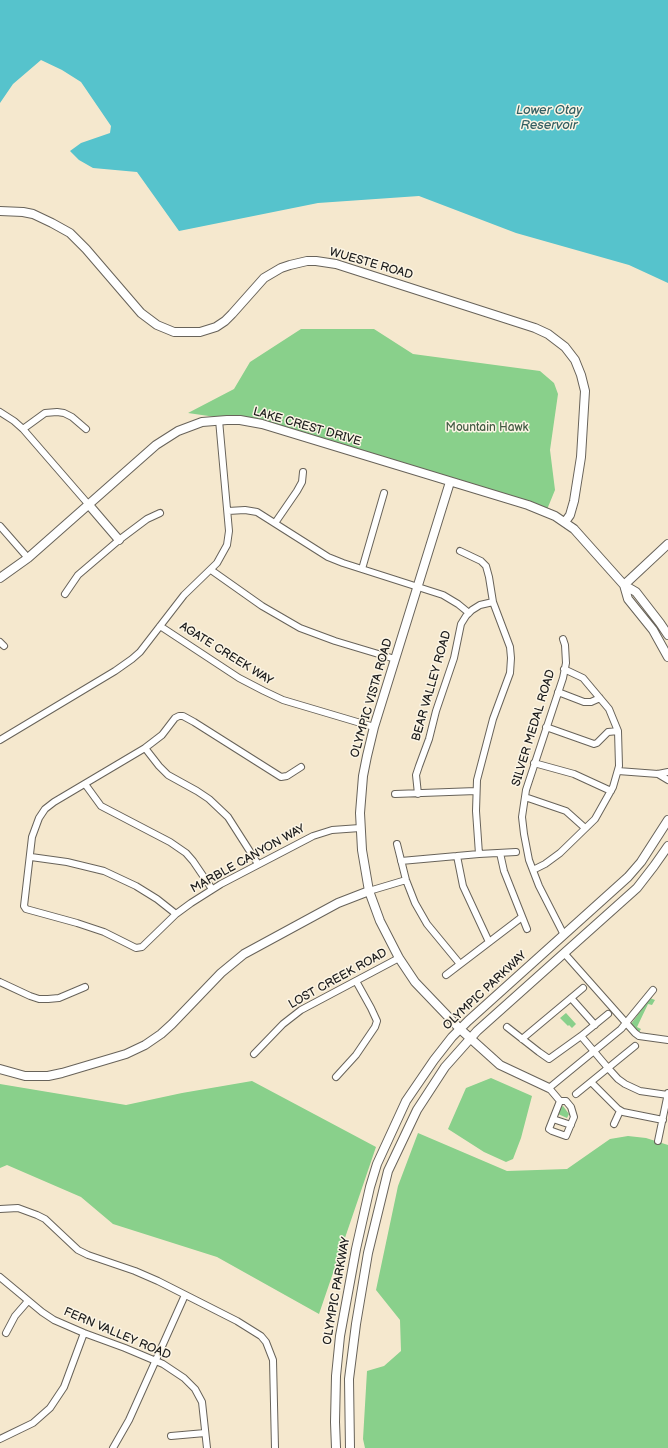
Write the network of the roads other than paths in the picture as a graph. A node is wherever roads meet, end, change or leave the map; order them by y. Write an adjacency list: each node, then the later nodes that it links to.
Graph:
1 (0, 211): 12 (main road, WUESTE ROAD)
2 (0, 412): 4 (street)
3 (219, 420): 7 (main road, LAKE CREST DRIVE); 9 (main road, LAKE CREST DRIVE); 10 (street)
4 (23, 428): 5 (street); 9 (street)
5 (86, 429)
6 (304, 472): 13 (street)
7 (450, 482): 12 (main road, LAKE CREST DRIVE); 23 (main road, OLYMPIC VISTA ROAD)
8 (384, 493): 19 (street)
9 (89, 505): 15 (main road); 18 (main road, LAKE CREST DRIVE)
10 (228, 511): 13 (street); 20 (street)
11 (160, 513): 15 (street)
12 (565, 522): 22 (main road, LAKE CREST DRIVE)
13 (275, 523): 19 (street)
14 (0, 526): 18 (street)
15 (119, 540): 24 (street)
16 (668, 544): 22 (main road)
17 (460, 551): 25 (street)
18 (28, 558): 21 (main road, LAKE CREST DRIVE)
19 (362, 569): 23 (street)
20 (211, 570): 27 (street); 31 (street)
21 (0, 578)
22 (624, 585): 28 (main road, LAKE CREST DRIVE); 30 (main road, LAKE CREST DRIVE)
23 (417, 586): 26 (street); 31 (main road, OLYMPIC VISTA ROAD)
24 (65, 594)
25 (492, 602): 26 (street); 47 (street)
26 (469, 613): 50 (street, BEAR VALLEY ROAD)
27 (160, 626): 35 (street, AGATE CREEK WAY); 38 (street)
28 (668, 635)
29 (563, 638): 32 (street, SILVER MEDAL ROAD)
30 (668, 657)
31 (395, 659): 35 (main road, OLYMPIC VISTA ROAD)
32 (564, 669): 33 (street, SILVER MEDAL ROAD); 34 (street)
33 (558, 692): 34 (street); 36 (street, SILVER MEDAL ROAD)
34 (600, 698): 37 (street)
35 (374, 726): 53 (main road, OLYMPIC VISTA ROAD)
36 (546, 727): 37 (street); 40 (street, SILVER MEDAL ROAD)
37 (618, 731): 42 (street)
38 (0, 740)
39 (145, 748): 41 (street); 46 (street); 63 (street)
40 (534, 763): 48 (street); 51 (street, SILVER MEDAL ROAD)
41 (301, 767)
42 (618, 771): 44 (street); 48 (street)
43 (668, 772): 44 (street)
44 (658, 774): 45 (street)
45 (668, 780)
46 (85, 784): 61 (street); 66 (street)
47 (476, 791): 50 (street); 59 (street)
48 (611, 791): 54 (street)
49 (395, 794): 50 (street)
50 (418, 794)
51 (525, 797): 54 (street); 64 (street, SILVER MEDAL ROAD)
52 (668, 820): 71 (main road, OLYMPIC PARKWAY)
53 (360, 828): 63 (street, MARBLE CANYON WAY); 67 (main road, OLYMPIC VISTA ROAD)
54 (585, 828): 64 (street)
55 (397, 844): 62 (street)
56 (668, 846): 73 (main road, OLYMPIC PARKWAY)
57 (516, 852): 58 (street)
58 (500, 853): 59 (street); 69 (street)
59 (479, 854): 60 (street)
60 (457, 856): 62 (street); 72 (street)
61 (31, 857): 68 (street); 68 (street, MARBLE CANYON WAY)
62 (401, 861): 65 (street)
63 (258, 864): 66 (street, MARBLE CANYON WAY)
64 (533, 870): 71 (street, SILVER MEDAL ROAD)
65 (406, 880): 67 (street); 75 (street)
66 (212, 889): 68 (street, MARBLE CANYON WAY)
67 (369, 891): 74 (main road, OLYMPIC VISTA ROAD); 96 (main road)
68 (176, 914)
69 (522, 917): 70 (street); 72 (street)
70 (527, 929)
71 (564, 935): 87 (main road, OLYMPIC PARKWAY)
72 (489, 942): 75 (street)
73 (564, 953): 84 (street); 89 (main road, OLYMPIC PARKWAY)
74 (398, 958): 77 (street, LOST CREEK ROAD); 87 (main road, OLYMPIC VISTA ROAD)
75 (460, 964): 76 (street)
76 (446, 975)
77 (356, 981): 94 (street, LOST CREEK ROAD); 97 (street)
78 (0, 982): 79 (street)
79 (85, 987)
80 (583, 988): 82 (street)
81 (653, 990): 84 (street)
82 (571, 998): 85 (street); 90 (street)
83 (608, 1014): 85 (street)
84 (626, 1023): 91 (street); 93 (street)
85 (595, 1025): 88 (street)
86 (507, 1028): 90 (street)
87 (460, 1029): 89 (main road, OLYMPIC VISTA ROAD); 122 (main road, OLYMPIC PARKWAY)
88 (581, 1036): 90 (street); 93 (street)
89 (469, 1039): 99 (main road, OLYMPIC VISTA ROAD); 123 (main road, OLYMPIC PARKWAY)
90 (522, 1039)
91 (668, 1040)
92 (635, 1046): 95 (street)
93 (594, 1051): 95 (street); 99 (street)
94 (254, 1054)
95 (608, 1068): 98 (street); 101 (street)
96 (0, 1069)
97 (336, 1077)
98 (591, 1082): 100 (street); 103 (street)
99 (549, 1088): 102 (street)
100 (576, 1094)
101 (668, 1094): 105 (street)
102 (560, 1101): 104 (street); 107 (street)
103 (620, 1111): 105 (street); 106 (street)
104 (554, 1119): 107 (street); 107 (street)
105 (663, 1120): 108 (street)
106 (614, 1124)
107 (571, 1125)
108 (658, 1141)
109 (0, 1209): 111 (street)
110 (0, 1277): 112 (street, FERN VALLEY ROAD)
111 (185, 1295): 115 (street); 121 (street)
112 (28, 1301): 113 (street); 114 (street, FERN VALLEY ROAD)
113 (6, 1333)
114 (84, 1333): 115 (street, FERN VALLEY ROAD); 118 (street)
115 (156, 1361): 116 (street, FERN VALLEY ROAD); 119 (street)
116 (205, 1433): 117 (street); 120 (street, FERN VALLEY ROAD)
117 (170, 1436)
118 (0, 1439)
119 (113, 1448)
120 (207, 1448)
121 (275, 1448)
122 (336, 1448)
123 (350, 1448)

